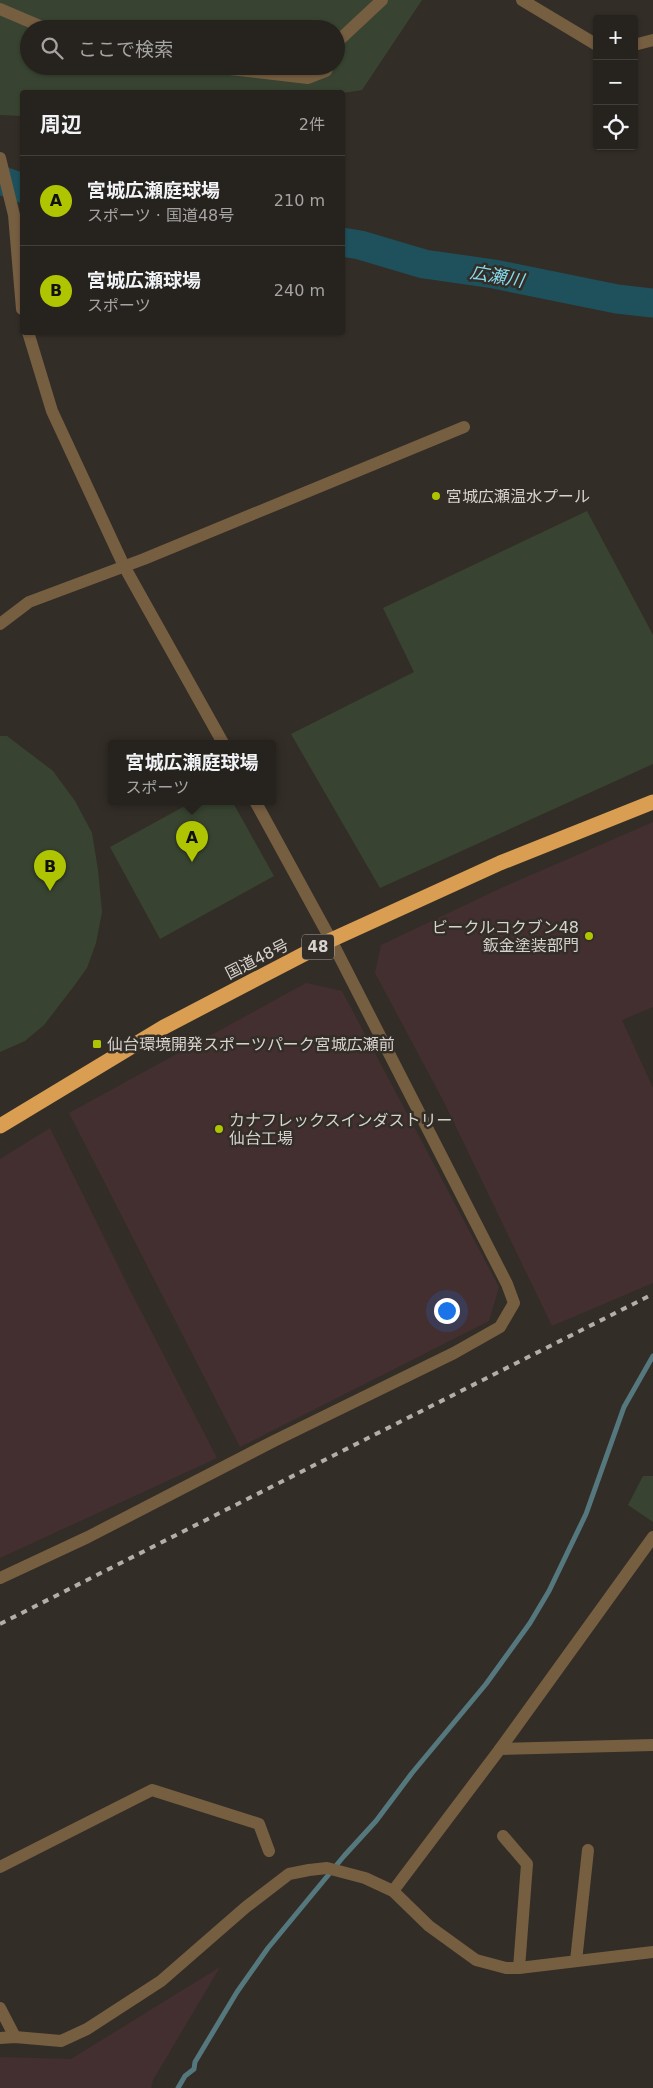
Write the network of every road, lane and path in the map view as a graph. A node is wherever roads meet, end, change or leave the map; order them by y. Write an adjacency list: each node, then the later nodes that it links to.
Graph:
1 (382, 0): 5 (street)
2 (522, 0): 7 (street)
3 (0, 9): 4 (street)
4 (26, 20)
5 (345, 35)
6 (653, 40): 8 (street)
7 (593, 43)
8 (638, 44)
9 (282, 75): 10 (street)
10 (316, 75)
11 (0, 158): 12 (street)
12 (20, 285)
13 (29, 335): 15 (street)
14 (464, 427): 15 (street)
15 (124, 566): 16 (street); 17 (street)
16 (0, 624)
17 (222, 740)
18 (653, 802): 20 (highway, 国道48号 / 48)
19 (257, 805): 20 (street)
20 (331, 940): 21 (highway, 国道48号 / 48); 25 (street)
21 (0, 1126)
22 (653, 1537): 23 (street)
23 (639, 1556): 24 (street); 27 (street)
24 (653, 1556)
25 (0, 1578)
26 (653, 1745): 27 (street)
27 (500, 1749): 32 (street)
28 (503, 1836): 35 (street)
29 (588, 1850): 34 (street)
30 (269, 1851): 31 (street)
31 (0, 1867)
32 (393, 1891): 35 (street); 37 (street)
33 (653, 1952): 34 (street)
34 (576, 1961): 35 (street)
35 (519, 1968)
36 (0, 2008): 37 (street)
37 (15, 2037): 38 (street)
38 (0, 2038)

